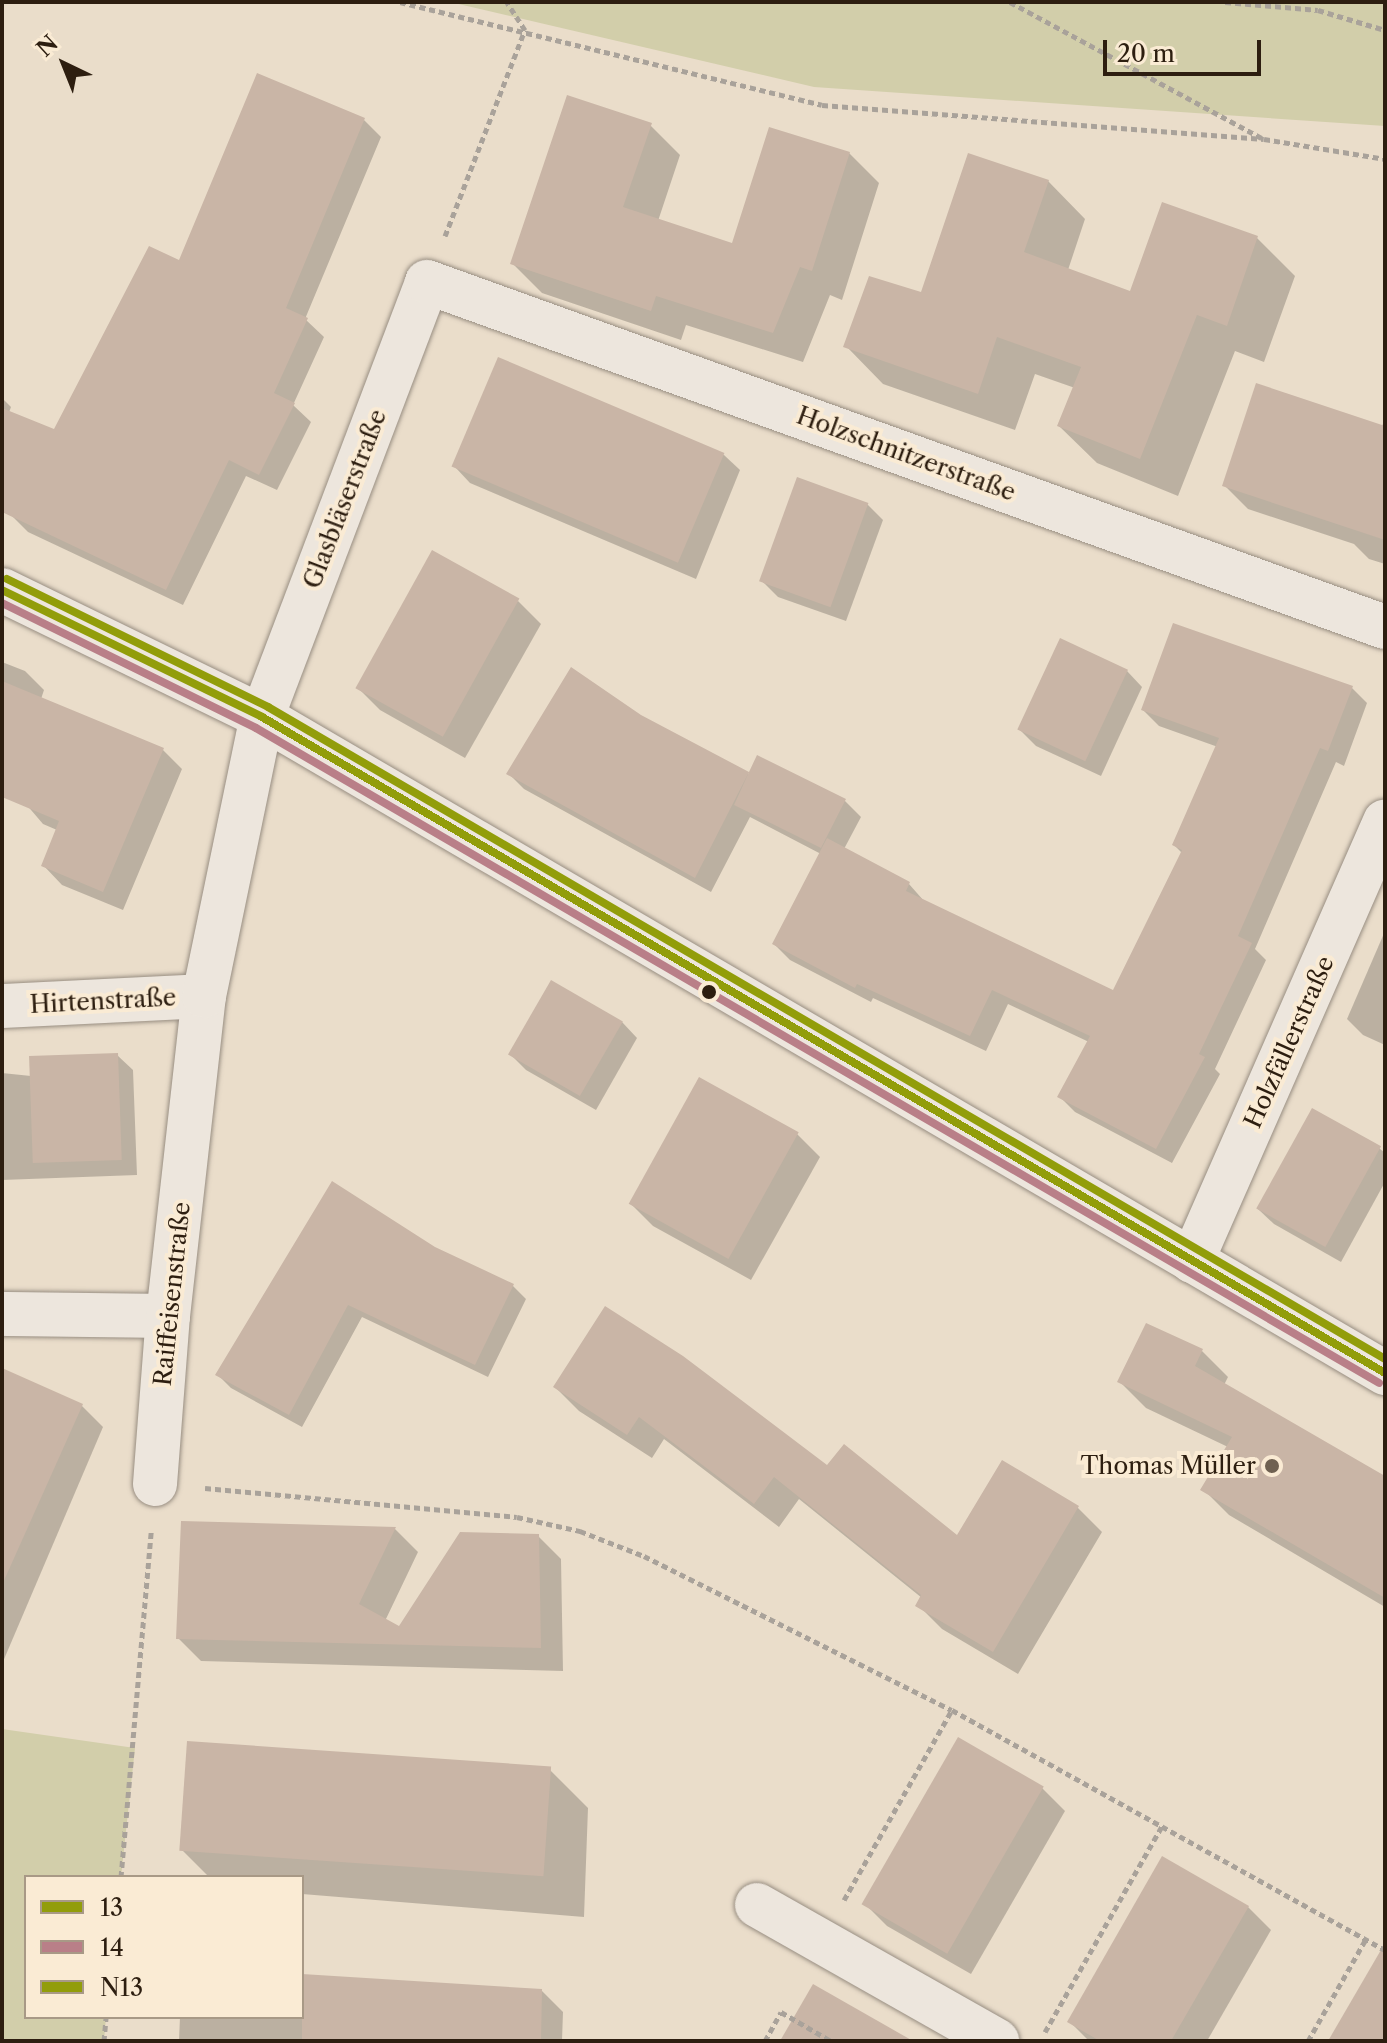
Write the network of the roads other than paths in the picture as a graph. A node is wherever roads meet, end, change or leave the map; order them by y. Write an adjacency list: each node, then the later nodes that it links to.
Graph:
1 (427, 282): 3 (street, Holzschnitzerstraße); 4 (street, Glasbläserstraße)
2 (2, 590): 4 (street)
3 (1385, 627)
4 (262, 717): 6 (street, Raiffeisenstraße); 8 (street)
5 (1383, 832): 8 (street, Holzfällerstraße)
6 (204, 996): 7 (street, Hirtenstraße); 10 (street, Raiffeisenstraße)
7 (2, 1006)
8 (1192, 1261): 11 (street)
9 (2, 1314): 10 (street)
10 (168, 1316): 12 (street, Raiffeisenstraße)
11 (1385, 1373)
12 (155, 1484)
13 (757, 1905): 14 (street)
14 (997, 2041)

